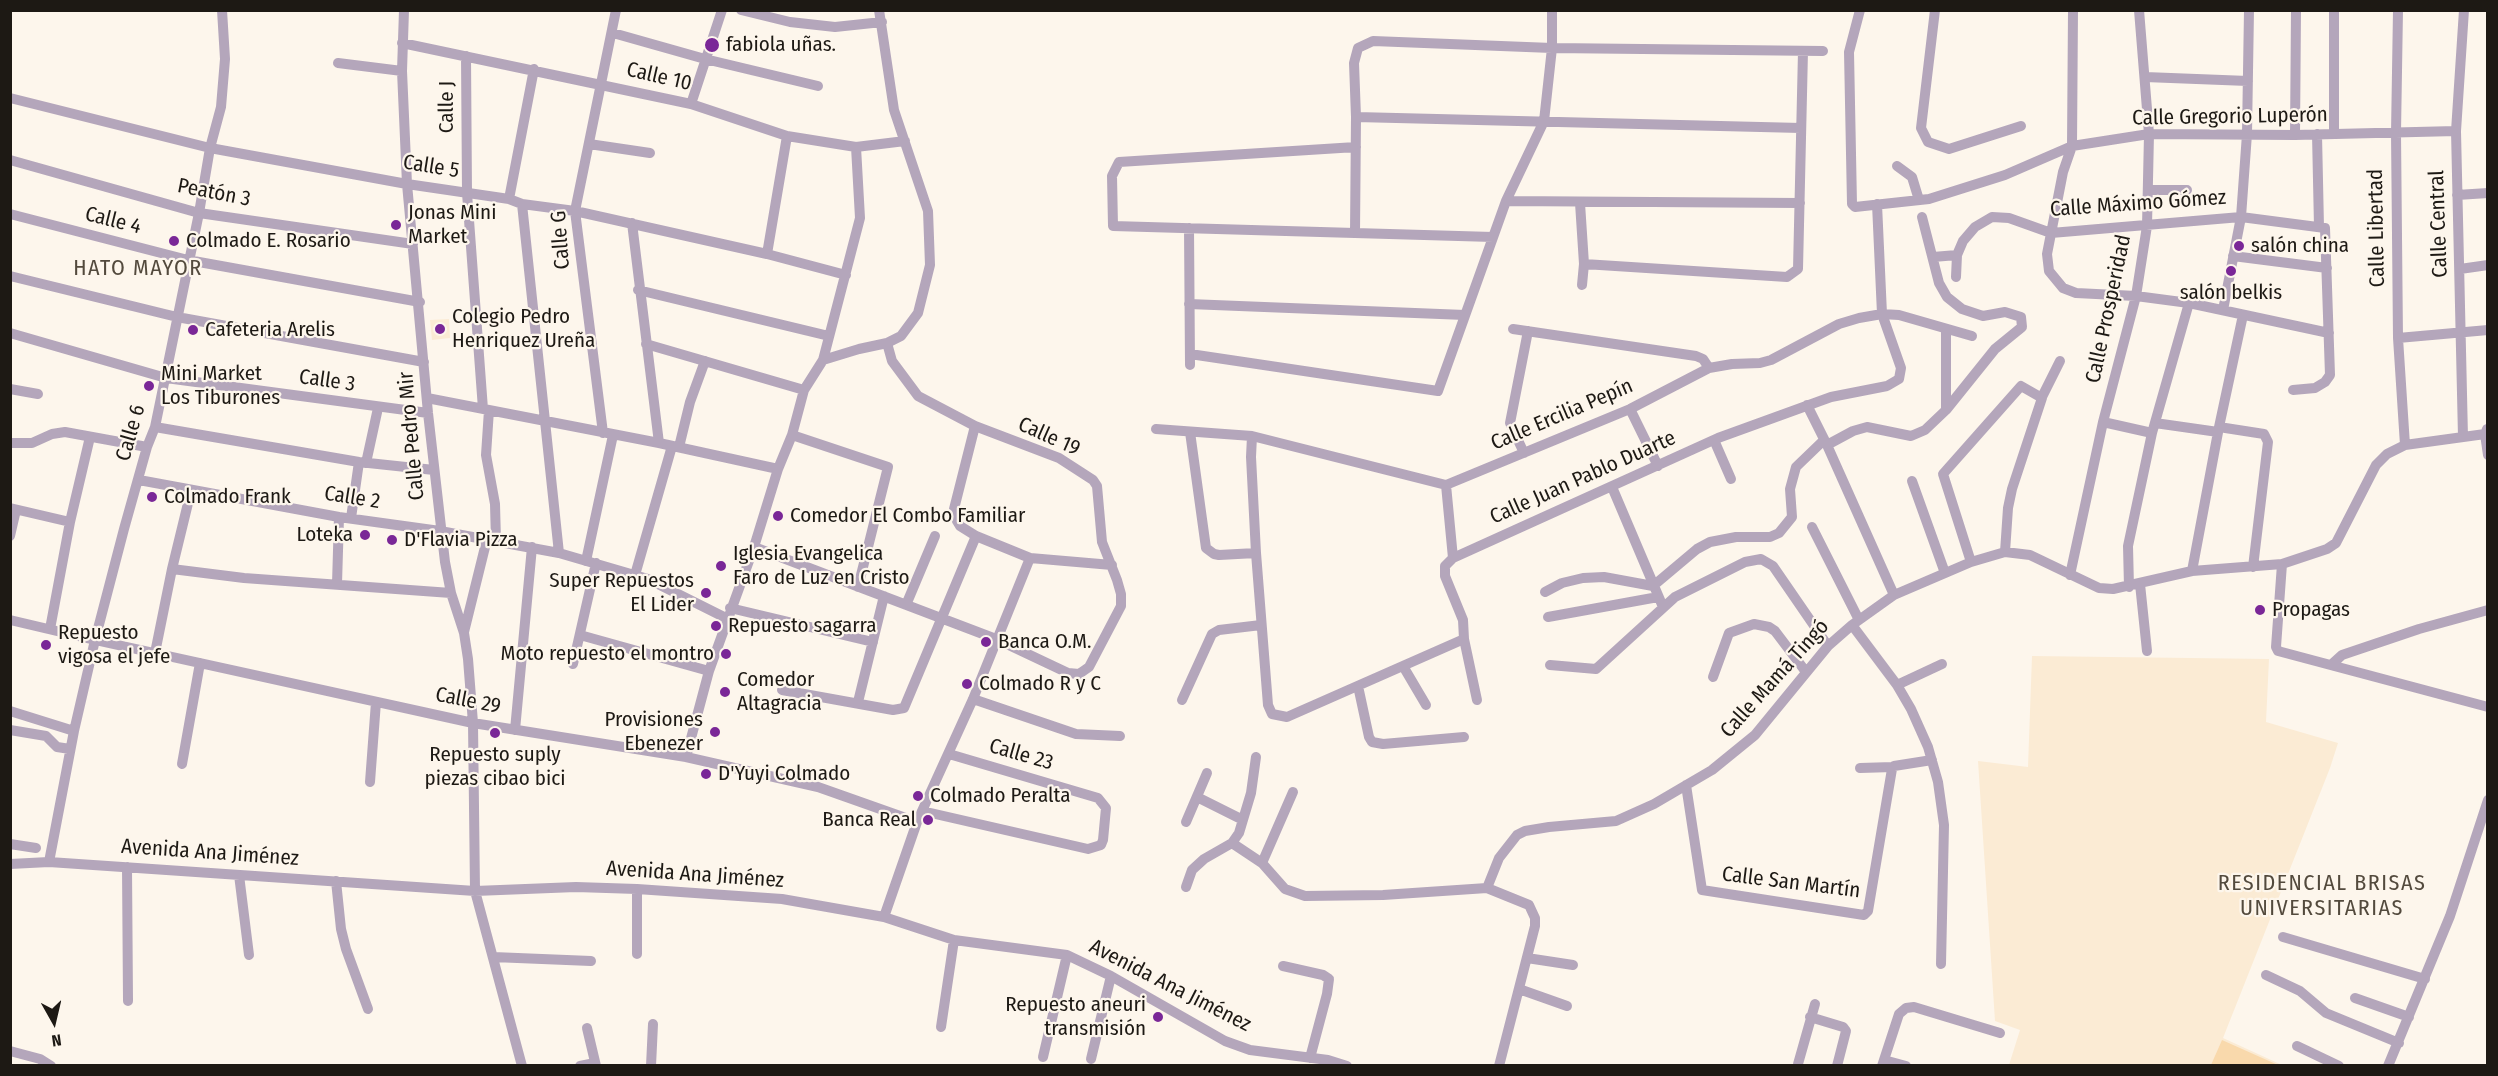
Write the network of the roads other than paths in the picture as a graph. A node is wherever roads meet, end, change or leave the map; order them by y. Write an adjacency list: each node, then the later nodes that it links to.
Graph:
1 (222, 10): 51 (street, Calle 6)
2 (404, 10): 19 (street, Calle Pedro Mir)
3 (616, 10): 18 (street, Calle G)
4 (722, 10): 24 (street)
5 (741, 10): 17 (street)
6 (879, 10): 17 (street)
7 (1552, 10): 20 (street)
8 (1860, 10): 67 (street, Calle Gregorio Luperón)
9 (1935, 10): 36 (street)
10 (2073, 10): 48 (street)
11 (2139, 10): 28 (street, Calle Prosperidad)
12 (2249, 10): 29 (street)
13 (2296, 10): 44 (street)
14 (2334, 10): 43 (street)
15 (2398, 10): 39 (street, Calle Libertad)
16 (2464, 10): 38 (street, Calle Central)
17 (882, 22): 46 (street)
18 (613, 33): 24 (street); 30 (street, Calle G)
19 (402, 43): 23 (street, Calle 10); 27 (street, Calle Pedro Mir)
20 (1552, 48): 21 (street); 34 (street); 35 (street)
21 (1803, 51): 22 (street); 37 (street)
22 (1823, 51)
23 (466, 56): 26 (street, Calle 10); 58 (street, Calle J)
24 (705, 59): 31 (street); 33 (street)
25 (338, 63): 27 (street)
26 (534, 69): 30 (street, Calle 10); 61 (street)
27 (402, 71): 55 (street, Calle Pedro Mir)
28 (2145, 77): 29 (street); 40 (street, Calle Prosperidad)
29 (2248, 81): 41 (street)
30 (603, 84): 33 (street, Calle 10); 47 (street, Calle G)
31 (818, 86)
32 (10, 98): 51 (street, Calle 5)
33 (691, 104): 45 (street, Calle 10)
34 (1356, 117): 35 (street); 50 (street)
35 (1544, 121): 37 (street); 63 (street)
36 (2021, 126)
37 (1801, 128): 65 (street)
38 (2456, 131): 39 (street, Calle Gregorio Luperón); 60 (street, Calle Central)
39 (2396, 133): 43 (street, Calle Gregorio Luperón); 113 (street, Calle Libertad)
40 (2149, 134): 41 (street, Calle Gregorio Luperón); 48 (street, Calle Gregorio Luperón); 56 (street, Calle Prosperidad)
41 (2247, 134): 44 (street, Calle Gregorio Luperón); 72 (street)
42 (2317, 134): 43 (street, Calle Gregorio Luperón); 44 (street, Calle Gregorio Luperón); 76 (street)
43 (2334, 134)
44 (2295, 135)
45 (787, 136): 49 (street, Calle 10); 81 (street)
46 (905, 141): 49 (street, Calle 10); 115 (street)
47 (589, 144): 52 (street); 68 (street, Calle G)
48 (2072, 146): 62 (street, Calle Gregorio Luperón); 78 (street)
49 (856, 147): 90 (street)
50 (1356, 147): 75 (street); 77 (street)
51 (210, 148): 55 (street, Calle 5); 69 (street, Calle 6)
52 (650, 153)
53 (10, 160): 69 (street, Peatón 3)
54 (1898, 166): 62 (street)
55 (407, 184): 58 (street, Calle 5); 80 (street, Calle Pedro Mir)
56 (2148, 190): 57 (street); 74 (street, Calle Prosperidad)
57 (2187, 190)
58 (467, 193): 61 (street, Calle 5); 131 (street, Calle J)
59 (2487, 193): 60 (street)
60 (2457, 195): 89 (street, Calle Central)
61 (508, 199): 66 (street, Calle 5)
62 (1919, 200): 67 (street, Calle Gregorio Luperón)
63 (1506, 201): 64 (street); 79 (street)
64 (1580, 202): 65 (street); 86 (street)
65 (1800, 202): 86 (street)
66 (522, 204): 68 (street, Calle 5); 134 (street)
67 (1877, 204): 100 (street)
68 (575, 211): 73 (street, Calle 5); 143 (street, Calle G)
69 (199, 213): 80 (street, Peatón 3); 85 (street, Calle 6)
70 (10, 214): 85 (street, Calle 4)
71 (1922, 217): 84 (street)
72 (2241, 217): 74 (street, Calle Máximo Gómez); 76 (street, Calle Máximo Gómez); 83 (street)
73 (632, 223): 81 (street, Calle 5); 94 (street)
74 (2147, 226): 78 (street, Calle Máximo Gómez); 95 (street, Calle Prosperidad)
75 (1188, 228): 77 (street); 98 (street)
76 (2322, 228): 88 (street)
77 (1355, 233): 79 (street)
78 (2052, 233): 82 (street, Calle Máximo Gómez); 95 (street)
79 (1493, 237): 101 (street)
80 (413, 244): 96 (street, Calle Pedro Mir)
81 (767, 254): 90 (street, Calle 5)
82 (1958, 255): 84 (street); 92 (street, Calle Máximo Gómez)
83 (2233, 256): 88 (street); 99 (street)
84 (1933, 257): 132 (street)
85 (188, 260): 96 (street, Calle 4); 103 (street, Calle 6)
86 (1584, 264): 93 (street)
87 (2487, 266): 89 (street)
88 (2327, 268): 109 (street)
89 (2460, 269): 110 (street, Calle Central)
90 (846, 275): 111 (street)
91 (10, 276): 103 (street)
92 (1956, 277)
93 (1582, 285)
94 (638, 290): 111 (street); 114 (street)
95 (2136, 296): 97 (street); 135 (street, Calle Prosperidad)
96 (420, 302): 118 (street, Calle Pedro Mir)
97 (2189, 303): 99 (street); 138 (street)
98 (1189, 304): 101 (street); 101 (street)
99 (2223, 309): 102 (street)
100 (1882, 314): 105 (street, Calle Ercilia Pepín); 120 (street, Calle Ercilia Pepín); 128 (street, Calle Juan Pablo Duarte)
101 (1465, 315)
102 (2243, 315): 109 (street); 140 (street)
103 (177, 317): 118 (street); 121 (street, Calle 6)
104 (1513, 328): 107 (street)
105 (1946, 329): 112 (street, Calle Ercilia Pepín); 132 (street)
106 (2487, 330): 110 (street)
107 (1528, 331): 120 (street); 155 (street)
108 (10, 333): 121 (street, Calle 3)
109 (2329, 333): 124 (street)
110 (2462, 333): 113 (street); 147 (street, Calle Central)
111 (829, 336): 116 (street)
112 (1972, 336)
113 (2398, 338): 152 (street, Calle Libertad)
114 (646, 344): 117 (street); 150 (street)
115 (886, 344): 116 (street); 136 (street, Calle 19)
116 (823, 360): 123 (street)
117 (705, 361): 123 (street); 154 (street)
118 (424, 362): 126 (street, Calle Pedro Mir)
119 (2060, 362): 127 (street)
120 (1709, 368): 130 (street, Calle Ercilia Pepín)
121 (166, 378): 129 (street, Calle 3); 137 (street, Calle 6)
122 (10, 389): 125 (street)
123 (804, 390): 144 (street)
124 (2293, 390)
125 (38, 394)
126 (428, 398): 131 (street); 133 (street, Calle Pedro Mir)
127 (2042, 398): 179 (street); 185 (street)
128 (1807, 405): 148 (street, Calle Juan Pablo Duarte); 151 (street)
129 (378, 408): 133 (street, Calle 3); 157 (street)
130 (1630, 409): 155 (street, Calle Ercilia Pepín); 158 (street)
131 (486, 410): 134 (street); 176 (street, Calle J)
132 (1946, 410): 151 (street)
133 (428, 413): 160 (street, Calle Pedro Mir)
134 (543, 420): 143 (street); 180 (street)
135 (2103, 422): 138 (street); 193 (street, Calle Prosperidad)
136 (975, 426): 175 (street); 187 (street, Calle 19)
137 (155, 427): 153 (street, Calle 6); 157 (street)
138 (2153, 428): 140 (street); 198 (street)
139 (1156, 429): 142 (street)
140 (2218, 429): 188 (street); 190 (street)
141 (2486, 431): 147 (street, Calle Mamá Tingó); 156 (street, Calle Mamá Tingó)
142 (1190, 432): 145 (street); 181 (street)
143 (608, 434): 150 (street); 184 (street, Calle G)
144 (792, 435): 159 (street); 196 (street)
145 (1252, 436): 164 (street); 181 (street)
146 (90, 437): 149 (street); 153 (street); 170 (street)
147 (2463, 437): 152 (street, Calle Mamá Tingó)
148 (1714, 440): 158 (street, Calle Juan Pablo Duarte); 161 (street)
149 (10, 443)
150 (659, 443): 154 (street)
151 (1826, 443): 197 (street); 201 (street)
152 (2405, 445): 186 (street, Calle Mamá Tingó)
153 (147, 447): 162 (street, Calle 6)
154 (676, 447): 159 (street); 192 (street)
155 (1524, 453): 164 (street, Calle Ercilia Pepín)
156 (2487, 455)
157 (363, 462): 160 (street); 169 (street)
158 (1658, 466): 165 (street, Calle Juan Pablo Duarte)
159 (778, 469): 178 (street)
160 (434, 470): 172 (street, Calle Pedro Mir)
161 (1731, 479)
162 (139, 480): 166 (street, Calle 2); 217 (street, Calle 6)
163 (1912, 481): 191 (street)
164 (1446, 485): 183 (street)
165 (1612, 487): 183 (street, Calle Juan Pablo Duarte); 197 (street)
166 (191, 491): 168 (street, Calle 2); 189 (street)
167 (13, 509): 170 (street); 173 (street)
168 (339, 517): 169 (street, Calle 2); 194 (street)
169 (351, 518): 172 (street, Calle 2)
170 (70, 522): 212 (street)
171 (1812, 527): 210 (street)
172 (440, 531): 176 (street, Calle 2); 200 (street, Calle Pedro Mir)
173 (10, 536)
174 (935, 536): 204 (street)
175 (976, 536): 182 (street); 208 (street)
176 (491, 540): 177 (street, Calle 2); 213 (street, Calle J)
177 (532, 547): 180 (street, Calle 2); 244 (street)
178 (754, 547): 196 (street); 206 (street)
179 (2005, 552): 185 (street, Calle Mamá Tingó); 193 (street, Calle Mamá Tingó)
180 (559, 553): 184 (street, Calle 2)
181 (1256, 553): 211 (street)
182 (1030, 558): 187 (street); 215 (street)
183 (1453, 558): 216 (street)
184 (591, 562): 192 (street, Calle 2); 214 (street, Calle G)
185 (1971, 562): 191 (street, Calle Mamá Tingó)
186 (2282, 564): 188 (street, Calle Mamá Tingó); 226 (street)
187 (1112, 566): 215 (street, Calle 19)
188 (2253, 567): 190 (street, Calle Mamá Tingó)
189 (172, 569): 194 (street); 221 (street)
190 (2192, 572): 195 (street, Calle Mamá Tingó)
191 (1945, 573): 201 (street, Calle Mamá Tingó)
192 (635, 575): 206 (street, Calle 2)
193 (2070, 575): 198 (street, Calle Mamá Tingó)
194 (337, 584): 200 (street)
195 (2140, 584): 198 (street, Calle Mamá Tingó); 220 (street)
196 (858, 586): 202 (street)
197 (1653, 586): 199 (street); 203 (street)
198 (2129, 587)
199 (1545, 592)
200 (451, 593): 213 (street, Calle Pedro Mir)
201 (1894, 595): 210 (street, Calle Mamá Tingó)
202 (884, 596): 204 (street); 218 (street)
203 (1660, 602): 207 (street); 219 (street); 225 (street)
204 (906, 605): 208 (street)
205 (2487, 610): 226 (street)
206 (728, 613): 218 (street, Calle 2); 228 (street)
207 (1548, 617)
208 (941, 619): 215 (street); 238 (street)
209 (10, 620): 212 (street, Calle 29)
210 (1855, 622): 219 (street, Calle Mamá Tingó); 231 (street)
211 (1261, 625): 232 (street); 235 (street)
212 (50, 629): 217 (street, Calle 29)
213 (464, 633): 242 (street, Calle Pedro Mir)
214 (580, 635): 223 (street, Calle G); 228 (street)
215 (996, 639): 234 (street)
216 (1464, 639): 227 (street); 236 (street)
217 (95, 640): 221 (street, Calle 29); 245 (street, Calle 6)
218 (873, 642): 238 (street)
219 (1828, 646): 229 (street, Calle Mamá Tingó)
220 (2146, 651)
221 (154, 653): 222 (street, Calle 29)
222 (200, 663): 237 (street, Calle 29); 253 (street)
223 (573, 664)
224 (1942, 664): 231 (street)
225 (1550, 665)
226 (2331, 665): 240 (street)
227 (1403, 666): 232 (street); 239 (street)
228 (709, 671): 250 (street)
229 (1806, 672): 230 (street); 258 (street, Calle Mamá Tingó)
230 (1713, 677)
231 (1897, 685): 252 (street)
232 (1358, 686): 247 (street)
233 (783, 690): 238 (street)
234 (974, 699): 246 (street); 249 (street)
235 (1182, 700)
236 (1477, 700)
237 (376, 702): 242 (street, Calle 29); 257 (street)
238 (858, 702)
239 (1426, 705)
240 (2487, 707)
241 (10, 711): 245 (street)
242 (473, 723): 244 (street, Calle 29); 278 (street, Calle Pedro Mir)
243 (10, 730): 248 (street)
244 (515, 730): 250 (street, Calle 29)
245 (74, 731): 248 (street, Calle 6)
246 (1120, 736)
247 (1464, 737)
248 (70, 749): 269 (street, Calle 6)
249 (949, 754): 262 (street); 262 (street, Calle 23)
250 (686, 757): 264 (street, Calle 29)
251 (1256, 757): 263 (street)
252 (1932, 760): 254 (street); 288 (street)
253 (182, 764)
254 (1893, 767): 255 (street); 258 (street, Calle San Martín)
255 (1860, 768)
256 (1207, 773): 260 (street)
257 (370, 782)
258 (1686, 785): 276 (street, Calle Mamá Tingó)
259 (1293, 792): 270 (street)
260 (1197, 797): 263 (street); 265 (street)
261 (2487, 800): 293 (street)
262 (922, 811): 264 (street)
263 (1243, 820): 266 (street)
264 (917, 822): 279 (street)
265 (1186, 822)
266 (1232, 843): 270 (street); 275 (street)
267 (10, 844): 268 (street)
268 (36, 848)
269 (49, 862): 271 (street, Avenida Ana Jiménez); 272 (street, Avenida Ana Jiménez)
270 (1262, 863): 276 (street)
271 (10, 864)
272 (127, 867): 273 (street, Avenida Ana Jiménez); 296 (street)
273 (239, 875): 274 (street, Avenida Ana Jiménez); 283 (street)
274 (336, 881): 278 (street, Avenida Ana Jiménez); 299 (street)
275 (1186, 887)
276 (1486, 888): 286 (street)
277 (637, 889): 278 (street, Avenida Ana Jiménez); 279 (street, Avenida Ana Jiménez); 282 (street)
278 (475, 891): 285 (street, Calle Pedro Mir)
279 (884, 917): 281 (street, Avenida Ana Jiménez)
280 (2283, 937): 293 (street)
281 (954, 940): 284 (street, Avenida Ana Jiménez); 303 (street)
282 (637, 954)
283 (249, 955)
284 (1067, 955): 291 (street, Avenida Ana Jiménez); 309 (street)
285 (493, 957): 287 (street); 317 (street, Calle Pedro Mir)
286 (1527, 958): 289 (street); 294 (street)
287 (591, 962)
288 (1941, 964)
289 (1573, 965)
290 (1283, 966): 310 (street)
291 (1111, 975): 311 (street); 312 (street, Avenida Ana Jiménez)
292 (2266, 975): 306 (street)
293 (2425, 979): 301 (street)
294 (1519, 989): 298 (street); 321 (street)
295 (2355, 998): 301 (street)
296 (128, 1001)
297 (1815, 1004): 300 (street)
298 (1567, 1006)
299 (368, 1009)
300 (1810, 1017): 315 (street); 322 (street)
301 (2409, 1017): 306 (street)
302 (653, 1024): 319 (street)
303 (941, 1027)
304 (587, 1028): 314 (street)
305 (2000, 1033): 313 (street)
306 (2398, 1043): 325 (street)
307 (2297, 1046): 324 (street)
308 (10, 1051): 316 (street)
309 (1043, 1057)
310 (1310, 1058): 312 (street, Avenida Ana Jiménez); 320 (street, Avenida Ana Jiménez)
311 (1091, 1059)
312 (1283, 1060)
313 (1883, 1063): 323 (street)
314 (595, 1064): 318 (street)
315 (1798, 1064)
316 (51, 1065)
317 (522, 1065)
318 (580, 1065)
319 (651, 1065)
320 (1347, 1065)
321 (1499, 1065)
322 (1837, 1065)
323 (1906, 1065)
324 (2339, 1065)
325 (2388, 1065)

